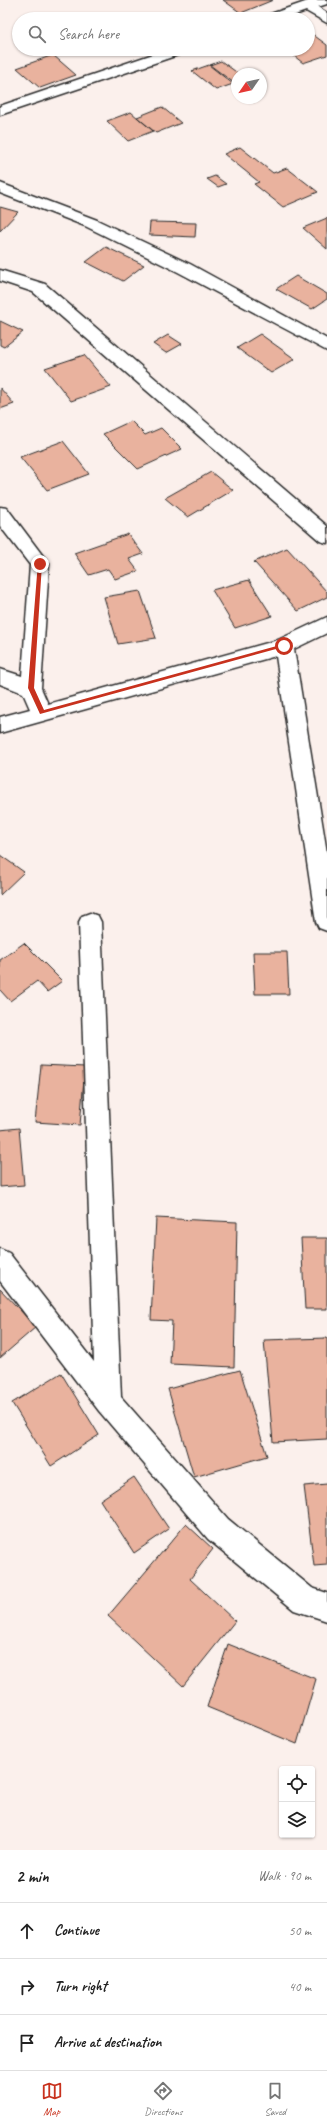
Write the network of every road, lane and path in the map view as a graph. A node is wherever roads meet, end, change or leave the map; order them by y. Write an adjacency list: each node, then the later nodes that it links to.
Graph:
1 (324, 0): 2 (street)
2 (308, 6): 3 (street); 4 (street)
3 (290, 12)
4 (327, 19)
5 (161, 56): 6 (street)
6 (0, 111)
7 (0, 188): 9 (street)
8 (0, 275): 11 (street)
9 (327, 346)
10 (0, 513): 15 (street)
11 (327, 536)
12 (327, 624): 13 (street)
13 (284, 646): 16 (street); 19 (street)
14 (0, 676): 15 (street)
15 (31, 688): 16 (street)
16 (42, 712): 17 (street)
17 (0, 725)
18 (90, 922): 21 (street)
19 (327, 922)
20 (0, 1261): 21 (street)
21 (108, 1402): 22 (street)
22 (327, 1607)

